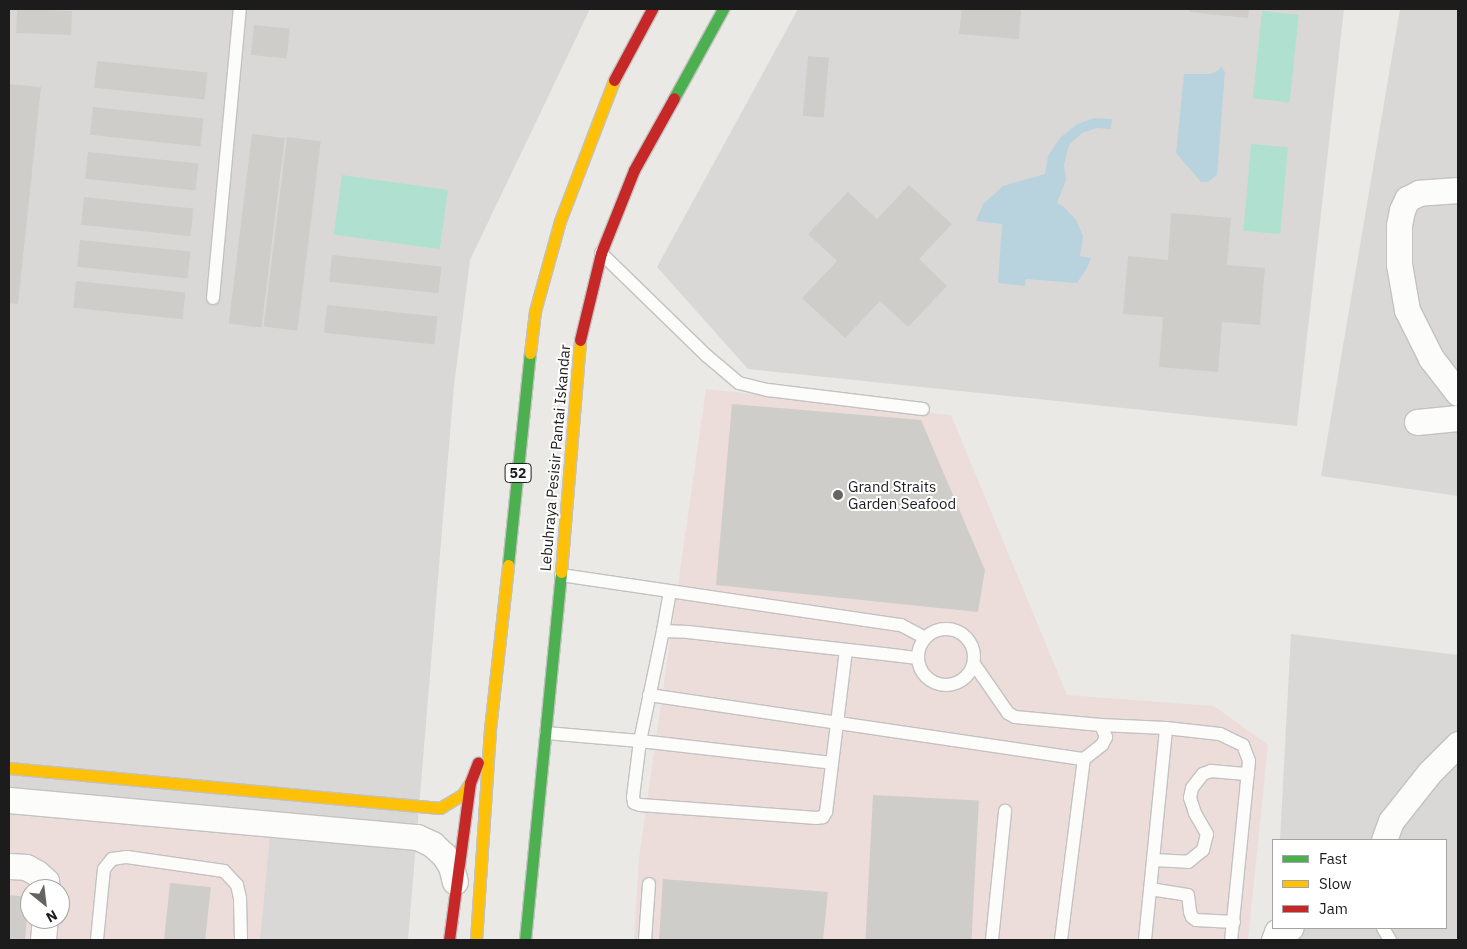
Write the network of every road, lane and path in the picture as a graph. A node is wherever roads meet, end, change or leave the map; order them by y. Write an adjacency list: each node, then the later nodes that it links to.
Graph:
1 (240, 9): 6 (lane)
2 (652, 9): 22 (main road, 52)
3 (723, 9): 5 (main road, Lebuhraya Pesisir Pantai Iskandar)
4 (1458, 190): 7 (street)
5 (601, 253): 8 (lane); 11 (main road, Lebuhraya Pesisir Pantai Iskandar)
6 (213, 298)
7 (1458, 393)
8 (923, 409)
9 (1458, 418): 10 (street)
10 (1416, 422)
11 (561, 575): 12 (lane); 23 (main road, Lebuhraya Pesisir Pantai Iskandar)
12 (670, 593): 13 (lane); 14 (lane)
13 (663, 631): 15 (lane); 18 (lane)
14 (925, 638): 16 (lane); 17 (lane)
15 (846, 650): 16 (lane); 19 (lane)
16 (918, 658): 17 (lane)
17 (974, 664): 20 (lane)
18 (649, 694): 19 (lane); 24 (lane)
19 (836, 721): 26 (lane); 27 (lane)
20 (1101, 725): 21 (lane); 26 (lane)
21 (1166, 728): 29 (lane); 34 (lane)
22 (490, 729): 30 (main road); 46 (main road, 52)
23 (546, 733): 24 (lane); 47 (main road, Lebuhraya Pesisir Pantai Iskandar)
24 (640, 741): 27 (lane); 27 (lane)
25 (1458, 744): 33 (street)
26 (1084, 759): 50 (lane)
27 (832, 763)
28 (9, 768): 30 (main road)
29 (1248, 774): 34 (lane); 40 (lane)
30 (470, 783): 37 (main road)
31 (9, 800): 37 (street)
32 (1005, 811): 49 (lane)
33 (1384, 839)
34 (1153, 860): 39 (lane)
35 (9, 866): 36 (street)
36 (44, 879)
37 (455, 882): 45 (main road)
38 (649, 884): 48 (lane)
39 (1150, 889): 40 (lane); 51 (lane)
40 (1234, 922): 52 (lane)
41 (1287, 929): 53 (street)
42 (1384, 929): 54 (lane)
43 (97, 940): 44 (lane)
44 (241, 940)
45 (449, 940)
46 (476, 940)
47 (525, 940)
48 (645, 940)
49 (992, 940)
50 (1061, 940)
51 (1145, 940)
52 (1231, 940)
53 (1274, 940)
54 (1390, 940)

